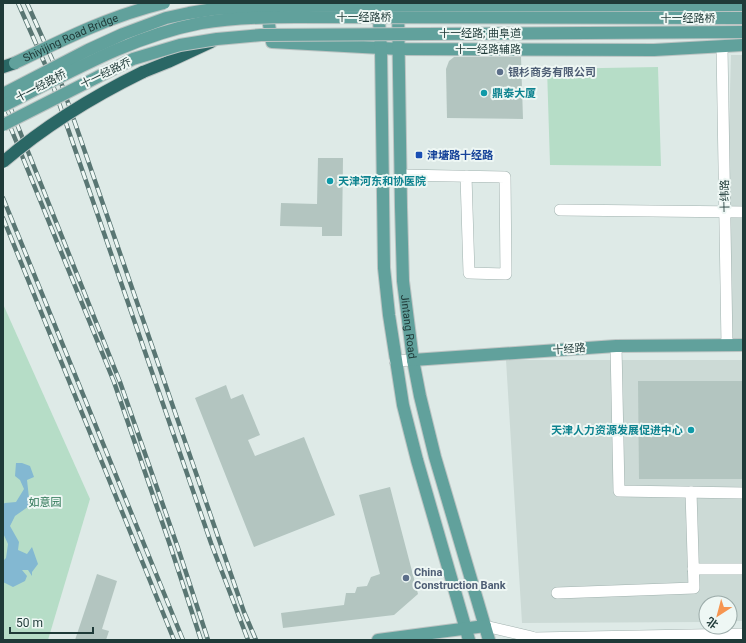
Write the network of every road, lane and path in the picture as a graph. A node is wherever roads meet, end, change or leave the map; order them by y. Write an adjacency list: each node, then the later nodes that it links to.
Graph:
1 (164, 3): 13 (main road, Shiyijing Road Bridge, bridge)
2 (266, 3): 11 (main road, 十一经路辅路)
3 (378, 3): 11 (main road, Jintang Road)
4 (398, 3): 12 (main road, Jintang Road)
5 (743, 5): 15 (main road, 十一经路桥, bridge)
6 (743, 18): 16 (main road, 十一经路桥, bridge)
7 (743, 32): 8 (main road, 十一经路; 曲阜道, bridge)
8 (217, 39): 17 (main road, 十一经路乔, bridge); 18 (highway, bridge)
9 (743, 45): 10 (main road, 十一经路辅路)
10 (722, 47): 12 (main road, 十一经路辅路); 22 (street, 十纬路)
11 (381, 48): 12 (main road, 十一经路辅路); 28 (main road, Jintang Road)
12 (399, 48): 19 (main road, Jintang Road)
13 (15, 63): 14 (highway)
14 (3, 69)
15 (3, 94)
16 (3, 106)
17 (3, 125)
18 (3, 162)
19 (401, 175): 20 (street); 27 (main road, Jintang Road)
20 (466, 176): 20 (street)
21 (560, 210): 22 (street)
22 (726, 212): 23 (street); 24 (street, 十纬路)
23 (743, 212)
24 (727, 345): 25 (main road, 十经路); 26 (main road, 十经路)
25 (743, 345)
26 (616, 346): 27 (main road, 十经路); 29 (street)
27 (413, 360): 28 (street, 十经路); 34 (main road, Jintang Road)
28 (395, 361): 35 (main road, Jintang Road)
29 (691, 492): 30 (street); 31 (street)
30 (743, 493)
31 (693, 569): 32 (street); 33 (street)
32 (743, 569)
33 (557, 592)
34 (485, 626): 35 (main road); 37 (street); 40 (main road, Jintang Road)
35 (467, 634): 39 (main road)
36 (743, 634): 38 (street)
37 (529, 639): 38 (street)
38 (557, 639)
39 (378, 640)
40 (489, 640)

